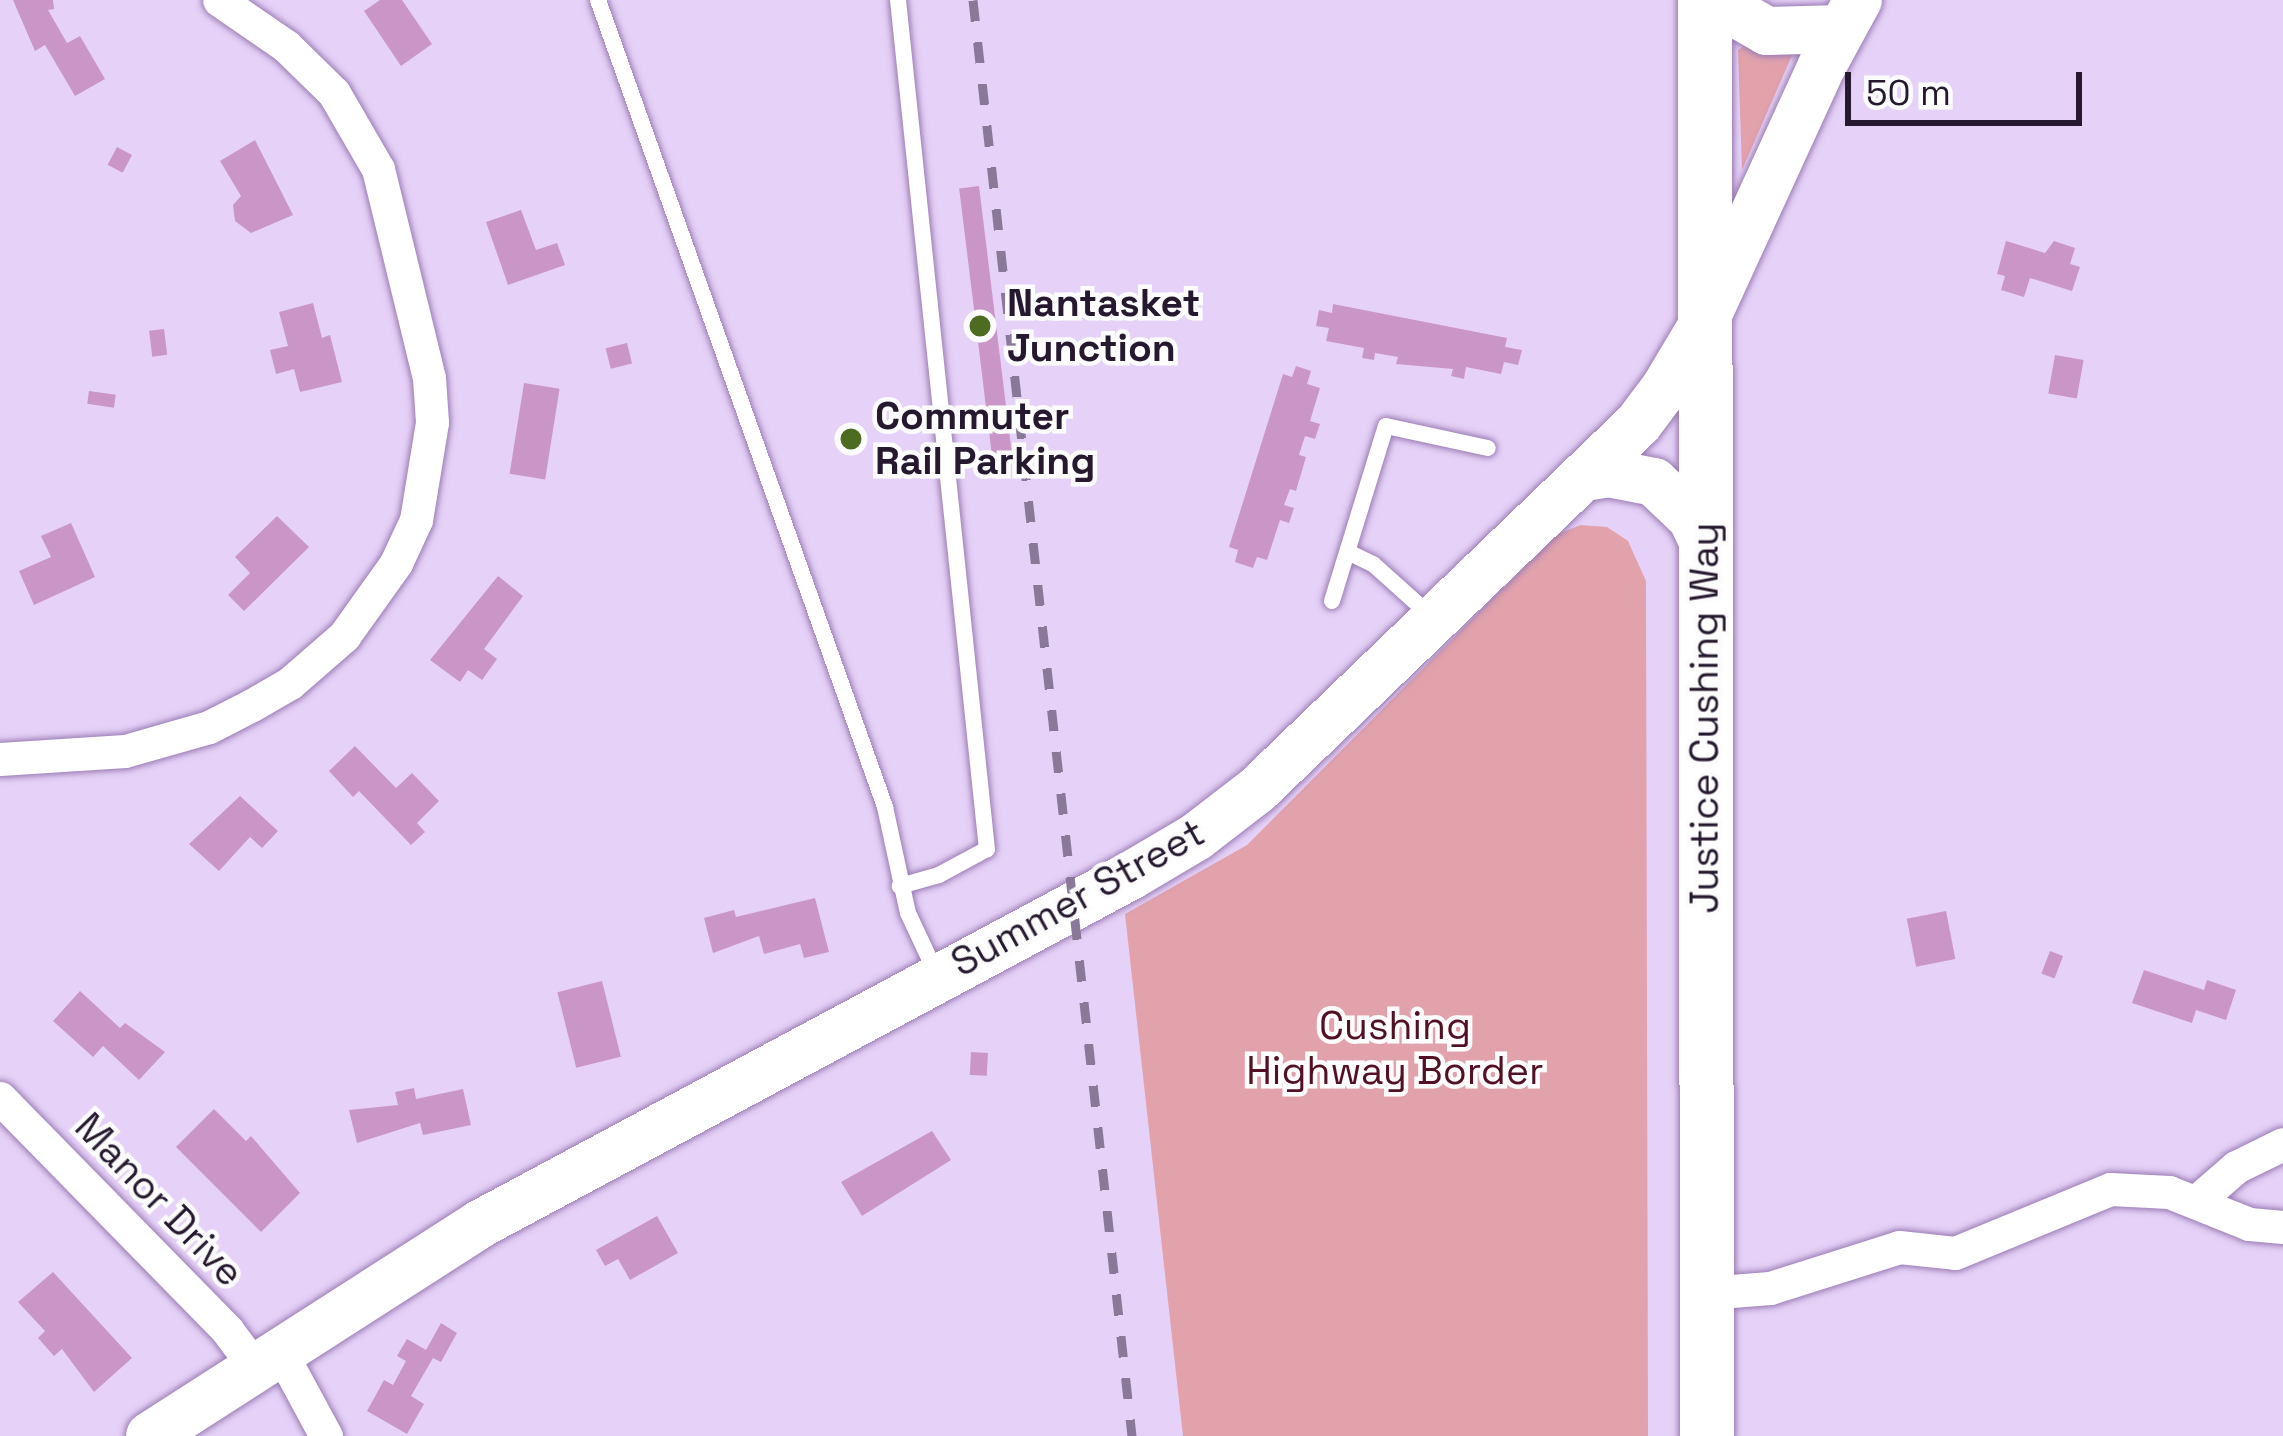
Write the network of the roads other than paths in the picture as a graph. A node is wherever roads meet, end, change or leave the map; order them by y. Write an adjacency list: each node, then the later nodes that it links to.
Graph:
1 (219, 0): 13 (street)
2 (598, 0): 14 (lane)
3 (898, 0): 14 (lane)
4 (1709, 0): 5 (street); 6 (main road, Justice Cushing Way)
5 (1850, 14): 6 (street, Summer Street)
6 (1706, 321): 8 (street, Summer Street); 9 (main road, Justice Cushing Way)
7 (1488, 448): 10 (lane)
8 (1585, 477): 9 (street); 12 (street, Summer Street)
9 (1705, 546): 20 (main road, Justice Cushing Way)
10 (1348, 552): 11 (lane); 12 (lane)
11 (1332, 601)
12 (1437, 622): 15 (street, Summer Street)
13 (0, 758)
14 (900, 886): 15 (lane)
15 (938, 976): 21 (street, Summer Street)
16 (0, 1097): 21 (street, Manor Drive)
17 (2283, 1144): 18 (street)
18 (2198, 1200): 19 (street); 20 (street)
19 (2283, 1227)
20 (1706, 1293): 24 (main road, Justice Cushing Way)
21 (267, 1357): 22 (street, Summer Street); 23 (street, Manor Drive)
22 (150, 1436)
23 (326, 1436)
24 (1707, 1436)

